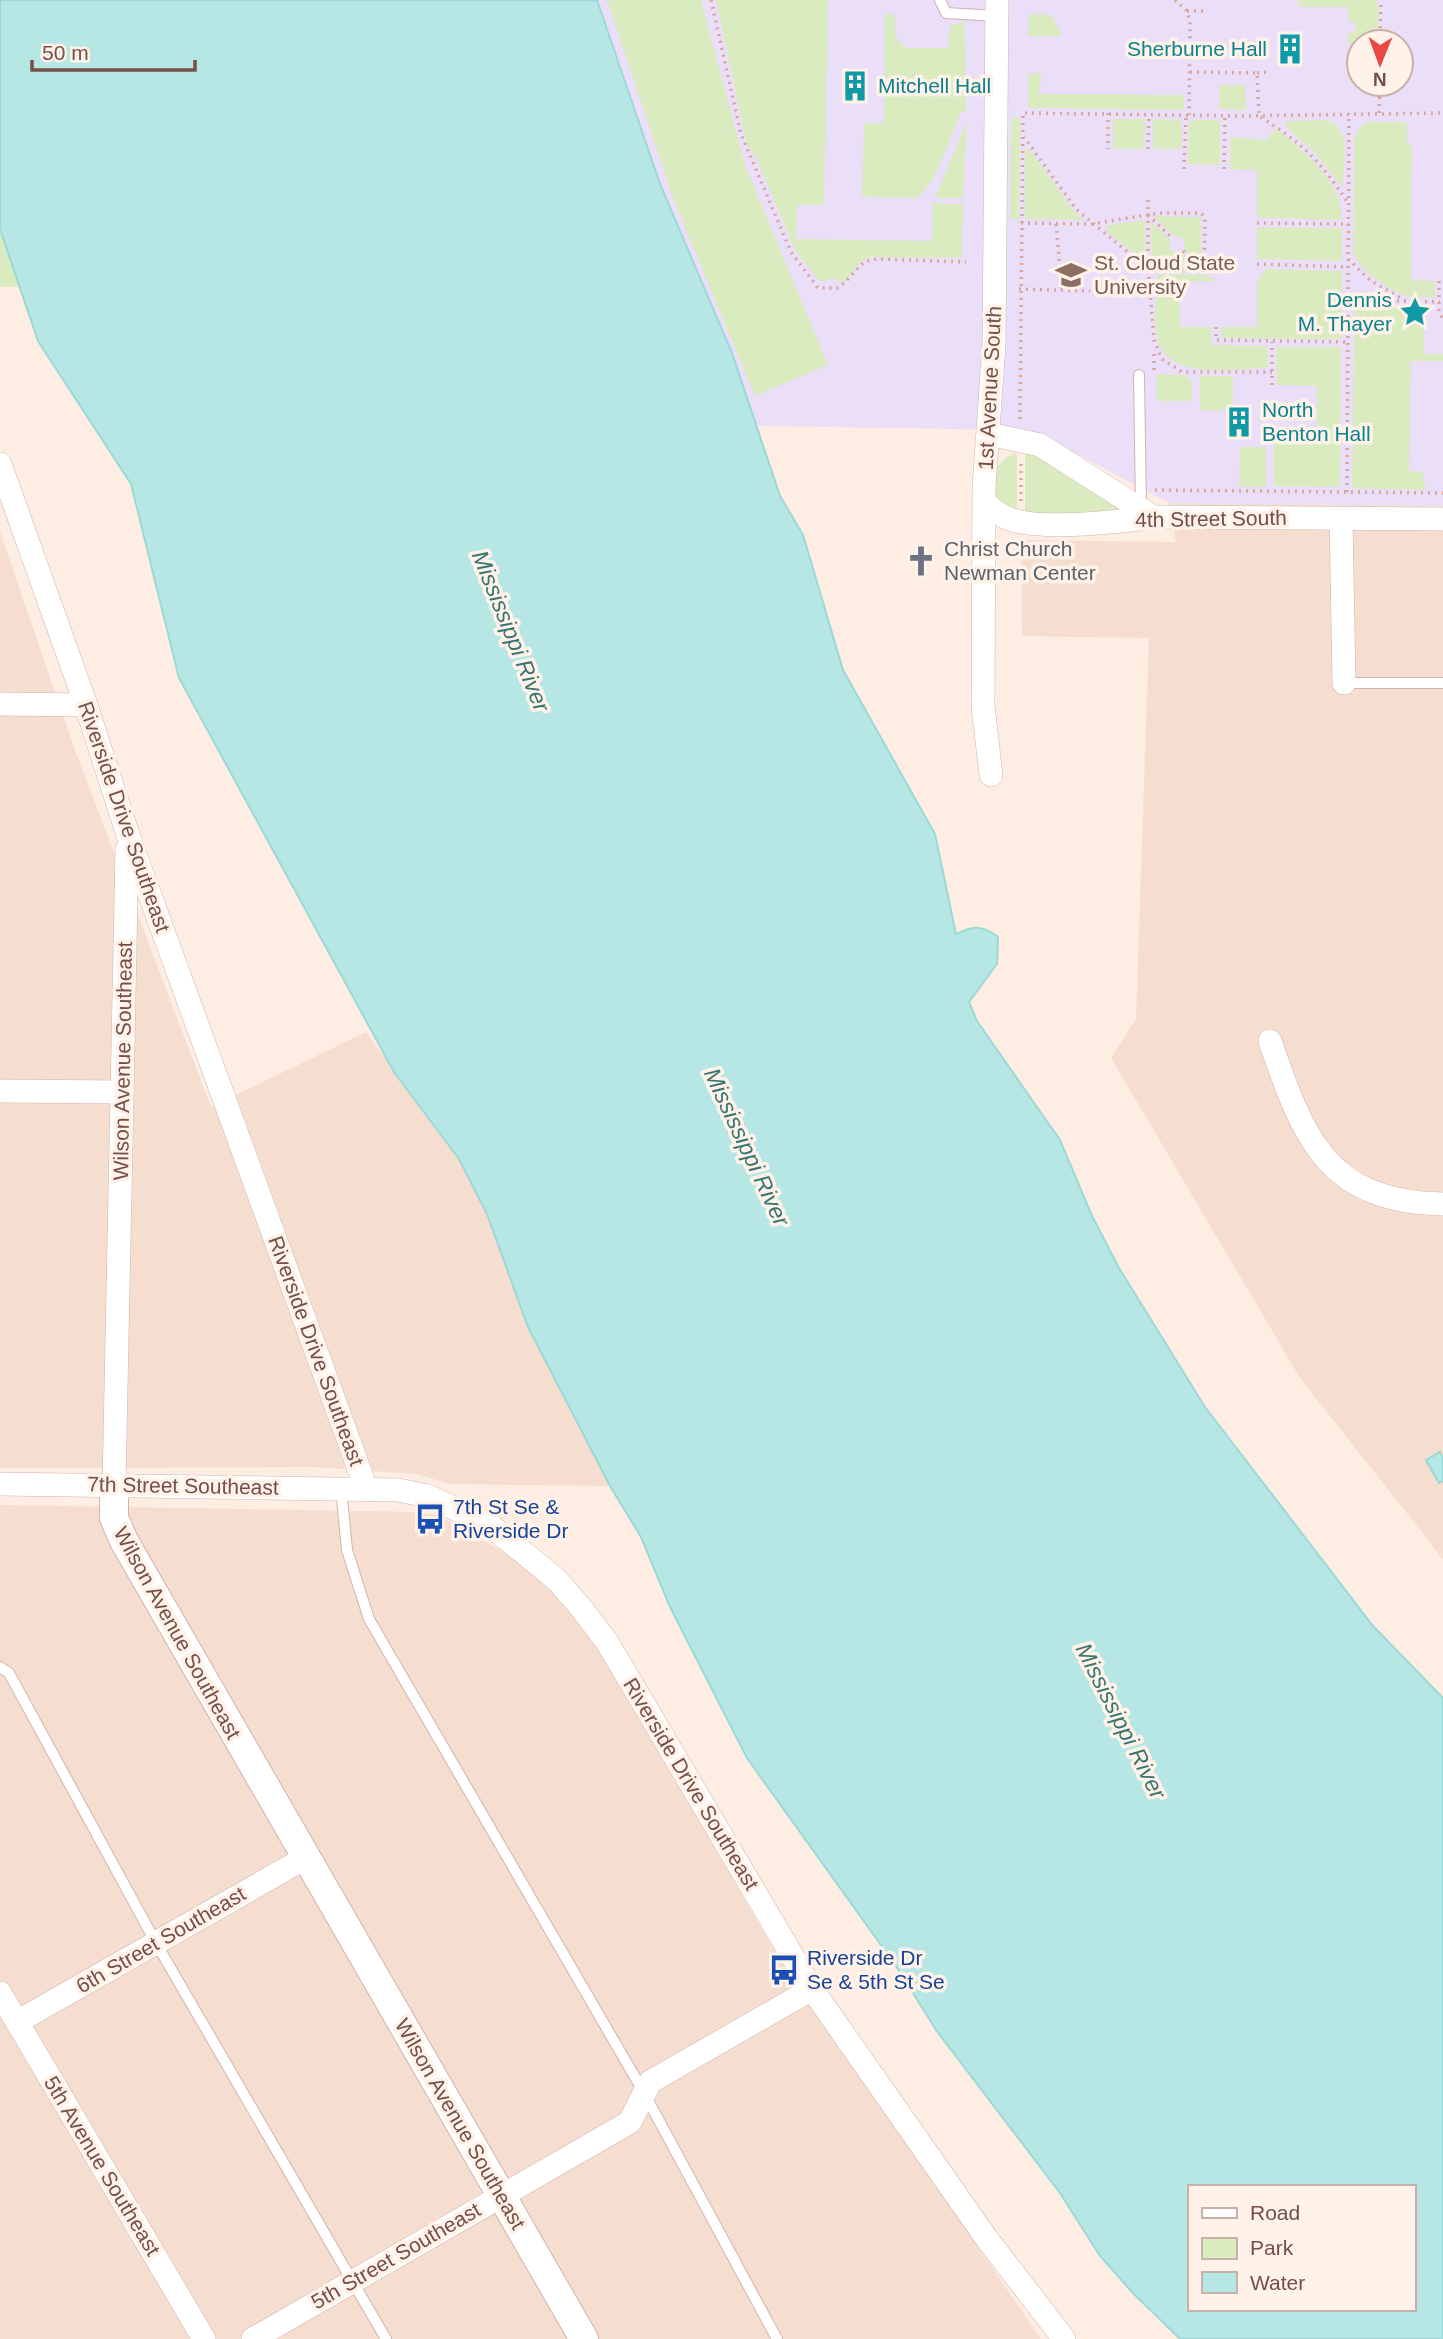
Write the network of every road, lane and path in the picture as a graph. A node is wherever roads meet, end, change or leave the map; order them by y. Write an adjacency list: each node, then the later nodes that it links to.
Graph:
1 (711, 0): 38 (path)
2 (940, 0): 5 (lane)
3 (1175, 0): 7 (path)
4 (1381, 0): 8 (path)
5 (997, 8): 59 (street, 1st Avenue South)
6 (1203, 10): 7 (path)
7 (1187, 11): 9 (path)
8 (1380, 28)
9 (1190, 72): 10 (path); 17 (path)
10 (1257, 72): 11 (path); 20 (path)
11 (1267, 72)
12 (1380, 98): 14 (path)
13 (1108, 113): 16 (path); 21 (path); 22 (path)
14 (1379, 113): 15 (path); 18 (path)
15 (1443, 113)
16 (1149, 114): 17 (path); 23 (path)
17 (1187, 114): 19 (path); 24 (path)
18 (1349, 114): 20 (path); 27 (path)
19 (1225, 115): 20 (path); 25 (path)
20 (1259, 116): 27 (path)
21 (1023, 135): 30 (path); 33 (path)
22 (1108, 149)
23 (1149, 149)
24 (1184, 169)
25 (1224, 169)
26 (1148, 200): 28 (path)
27 (1349, 205): 34 (path)
28 (1148, 215): 33 (path); 35 (path); 41 (path); 42 (path)
29 (1012, 222): 30 (path)
30 (1022, 223): 32 (path); 45 (path)
31 (1257, 223): 34 (path)
32 (1056, 224): 33 (path); 46 (path)
33 (1091, 224): 41 (path)
34 (1349, 224): 37 (path)
35 (1172, 237)
36 (1183, 251): 42 (path)
37 (1349, 259): 40 (path); 49 (path)
38 (966, 262)
39 (1257, 264): 40 (path)
40 (1348, 267): 48 (path)
41 (1149, 270): 42 (path); 55 (path)
42 (1203, 270)
43 (1439, 281): 50 (path)
44 (1010, 289): 45 (path)
45 (1021, 289): 46 (path); 58 (path)
46 (1062, 290): 47 (path)
47 (1090, 291)
48 (1348, 300): 49 (path); 54 (path)
49 (1408, 301): 50 (path)
50 (1440, 302): 51 (path)
51 (1443, 320)
52 (1216, 327): 53 (path)
53 (1272, 341): 54 (path); 55 (path)
54 (1348, 342): 62 (path)
55 (1272, 372): 57 (path)
56 (1139, 375): 65 (lane)
57 (1272, 385)
58 (1020, 423)
59 (989, 434): 64 (street, 1st Avenue South); 65 (street)
60 (1021, 460): 66 (path)
61 (0, 464): 72 (street, Riverside Drive Southeast)
62 (1347, 492): 63 (path); 65 (path)
63 (1443, 493)
64 (985, 503): 65 (street, 4th Street South); 73 (street, 1st Avenue South)
65 (1149, 505): 67 (street, 4th Street South)
66 (1021, 511)
67 (1341, 519): 68 (street, 4th Street South); 69 (street)
68 (1443, 519)
69 (1344, 683): 70 (lane)
70 (1443, 684)
71 (0, 704): 72 (street)
72 (86, 705): 74 (street, Riverside Drive Southeast)
73 (991, 775)
74 (128, 835): 77 (street, Wilson Avenue Southeast); 82 (street, Riverside Drive Southeast)
75 (1270, 1041): 78 (street)
76 (0, 1091): 77 (street)
77 (122, 1092): 80 (street, Wilson Avenue Southeast)
78 (1443, 1204)
79 (0, 1484): 80 (street, 7th Street Southeast)
80 (114, 1486): 81 (street, 7th Street Southeast); 84 (street, Wilson Avenue Southeast)
81 (341, 1488): 82 (street, 7th Street Southeast); 89 (lane)
82 (366, 1488): 86 (street, Riverside Drive Southeast)
83 (0, 1667): 85 (lane)
84 (305, 1858): 85 (street, 6th Street Southeast); 90 (street, Wilson Avenue Southeast)
85 (156, 1943): 88 (street, 6th Street Southeast); 91 (lane)
86 (812, 1989): 89 (street, 5th Street Southeast); 97 (street, Riverside Drive Southeast)
87 (0, 1993): 88 (street, 5th Avenue Southeast)
88 (17, 2022): 92 (street, 5th Avenue Southeast)
89 (643, 2091): 90 (street, 5th Street Southeast); 96 (lane)
90 (501, 2195): 91 (street, 5th Street Southeast); 95 (street, Wilson Avenue Southeast)
91 (353, 2281): 93 (street, 5th Street Southeast); 94 (lane)
92 (204, 2339)
93 (253, 2339)
94 (386, 2339)
95 (584, 2339)
96 (777, 2339)
97 (1064, 2339)

